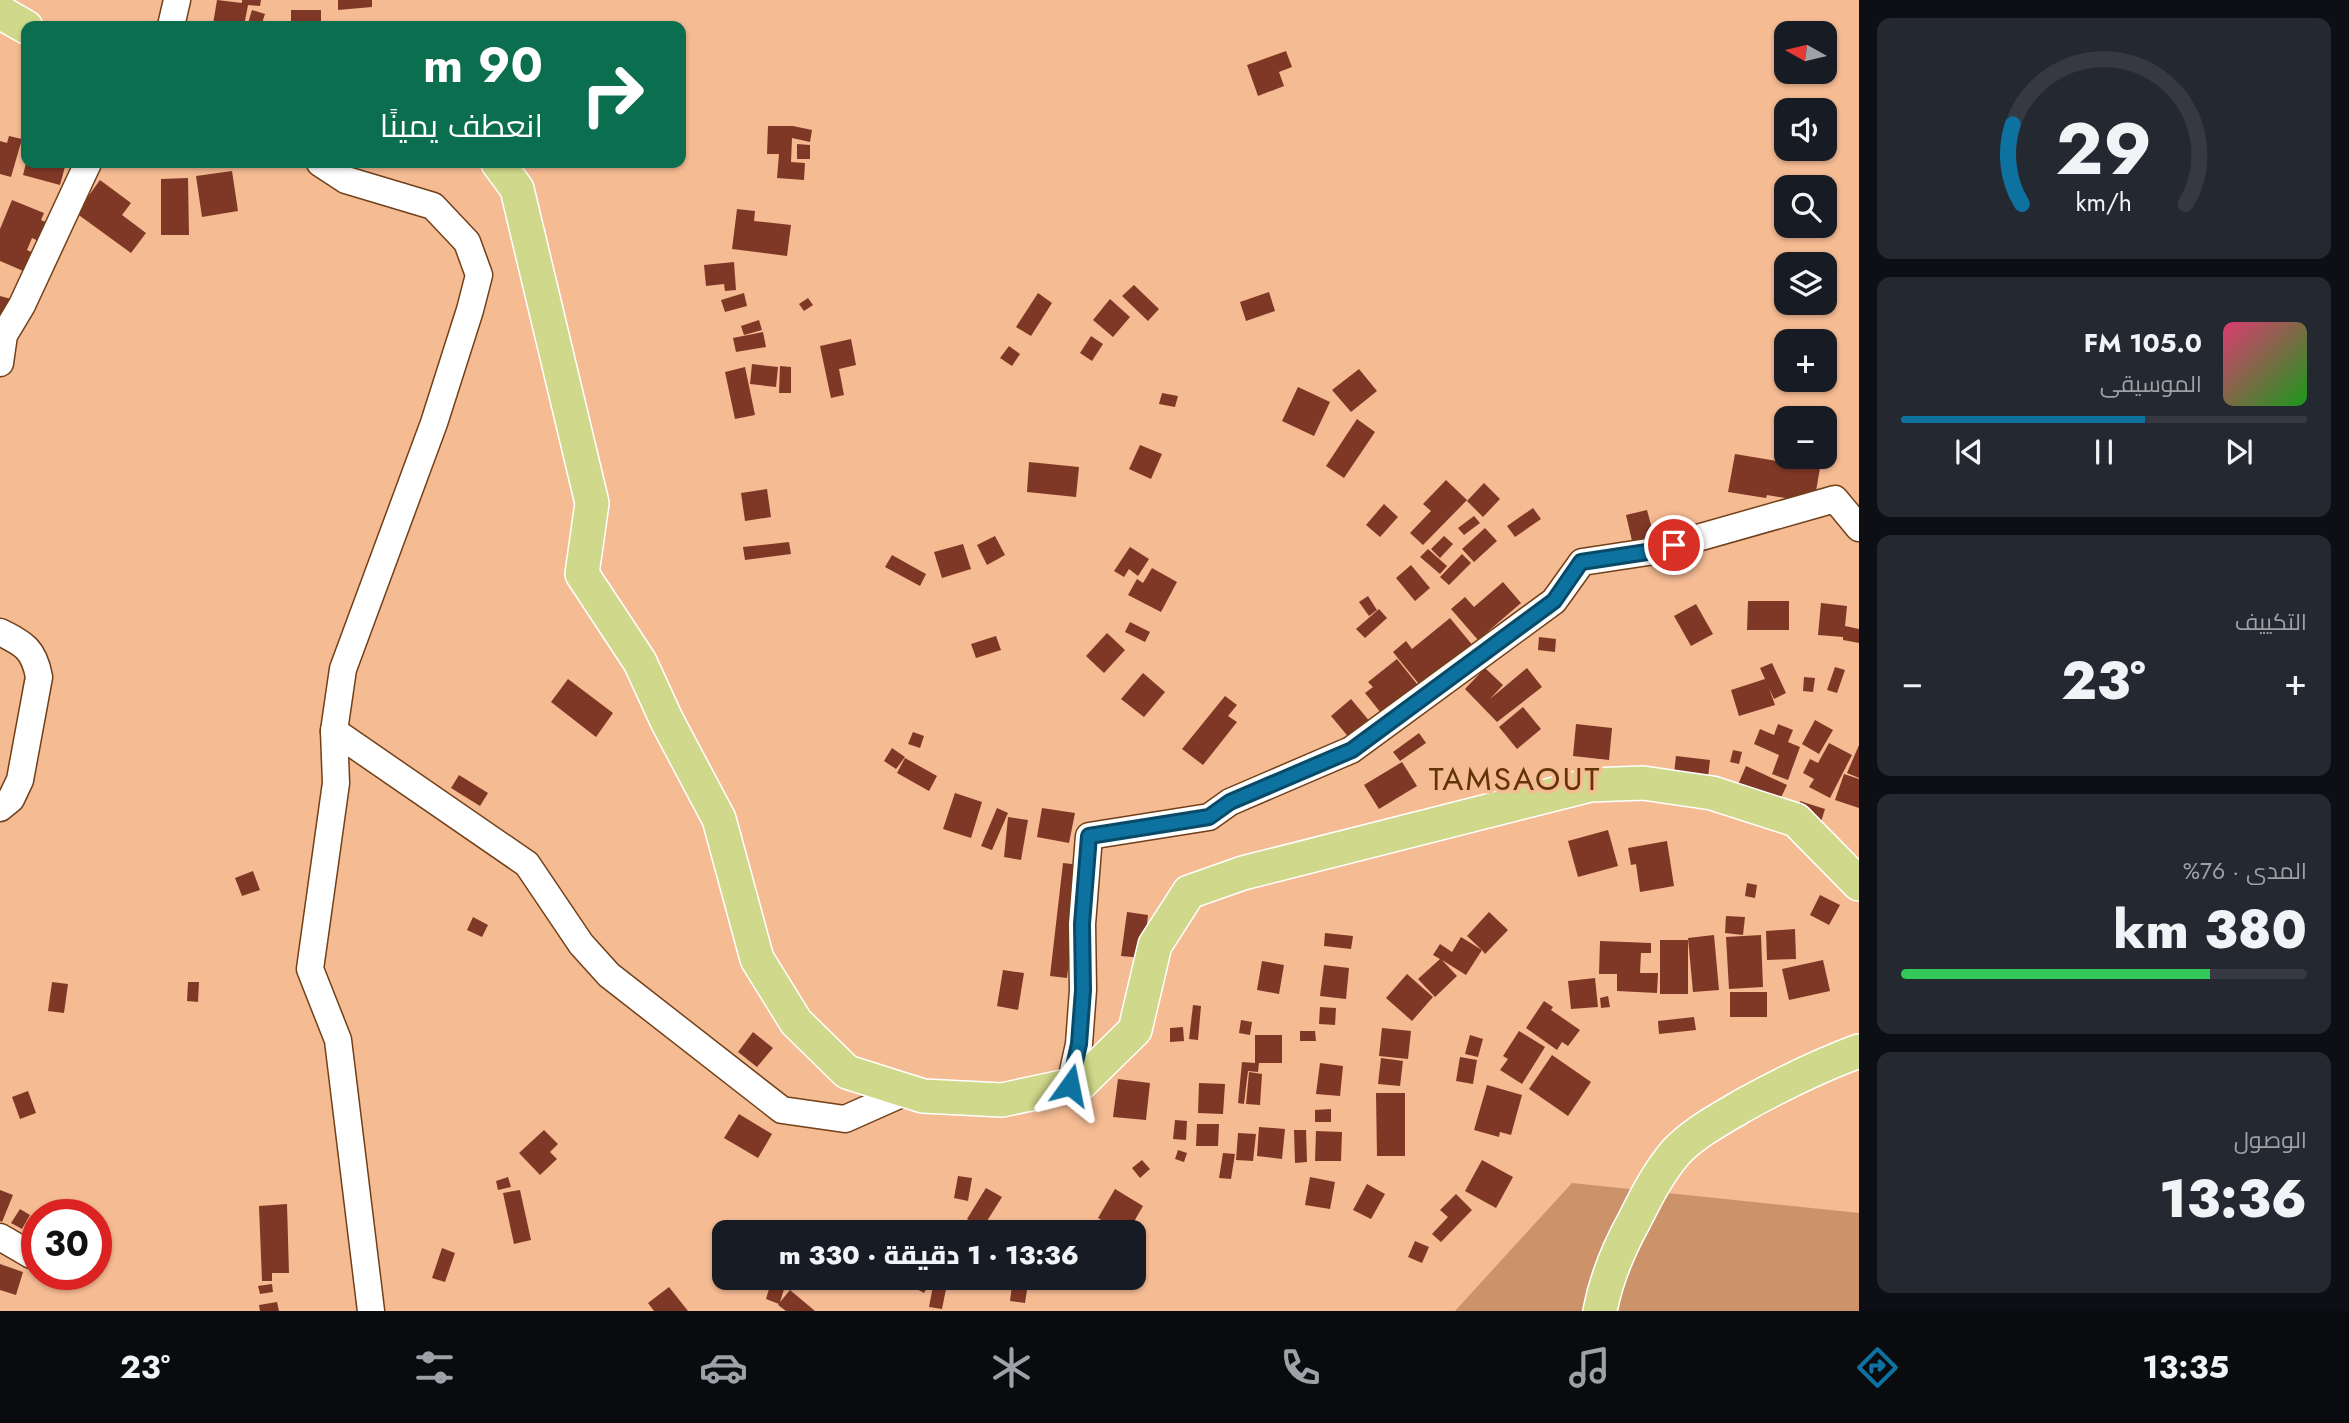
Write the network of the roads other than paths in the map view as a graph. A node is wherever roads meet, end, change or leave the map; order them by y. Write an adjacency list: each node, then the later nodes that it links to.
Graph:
1 (177, 0): 3 (street)
2 (0, 12): 4 (main road)
3 (172, 21)
4 (21, 24)
5 (86, 168): 8 (street)
6 (328, 168): 11 (street)
7 (502, 168): 16 (main road)
8 (0, 363)
9 (1859, 528): 15 (street)
10 (0, 632): 12 (street)
11 (334, 731): 16 (street); 19 (street)
12 (0, 808)
13 (1859, 884): 15 (main road)
14 (1859, 1051): 20 (main road)
15 (1070, 1085): 16 (main road)
16 (908, 1091)
17 (0, 1237): 18 (street)
18 (21, 1249)
19 (371, 1311)
20 (1600, 1311)

